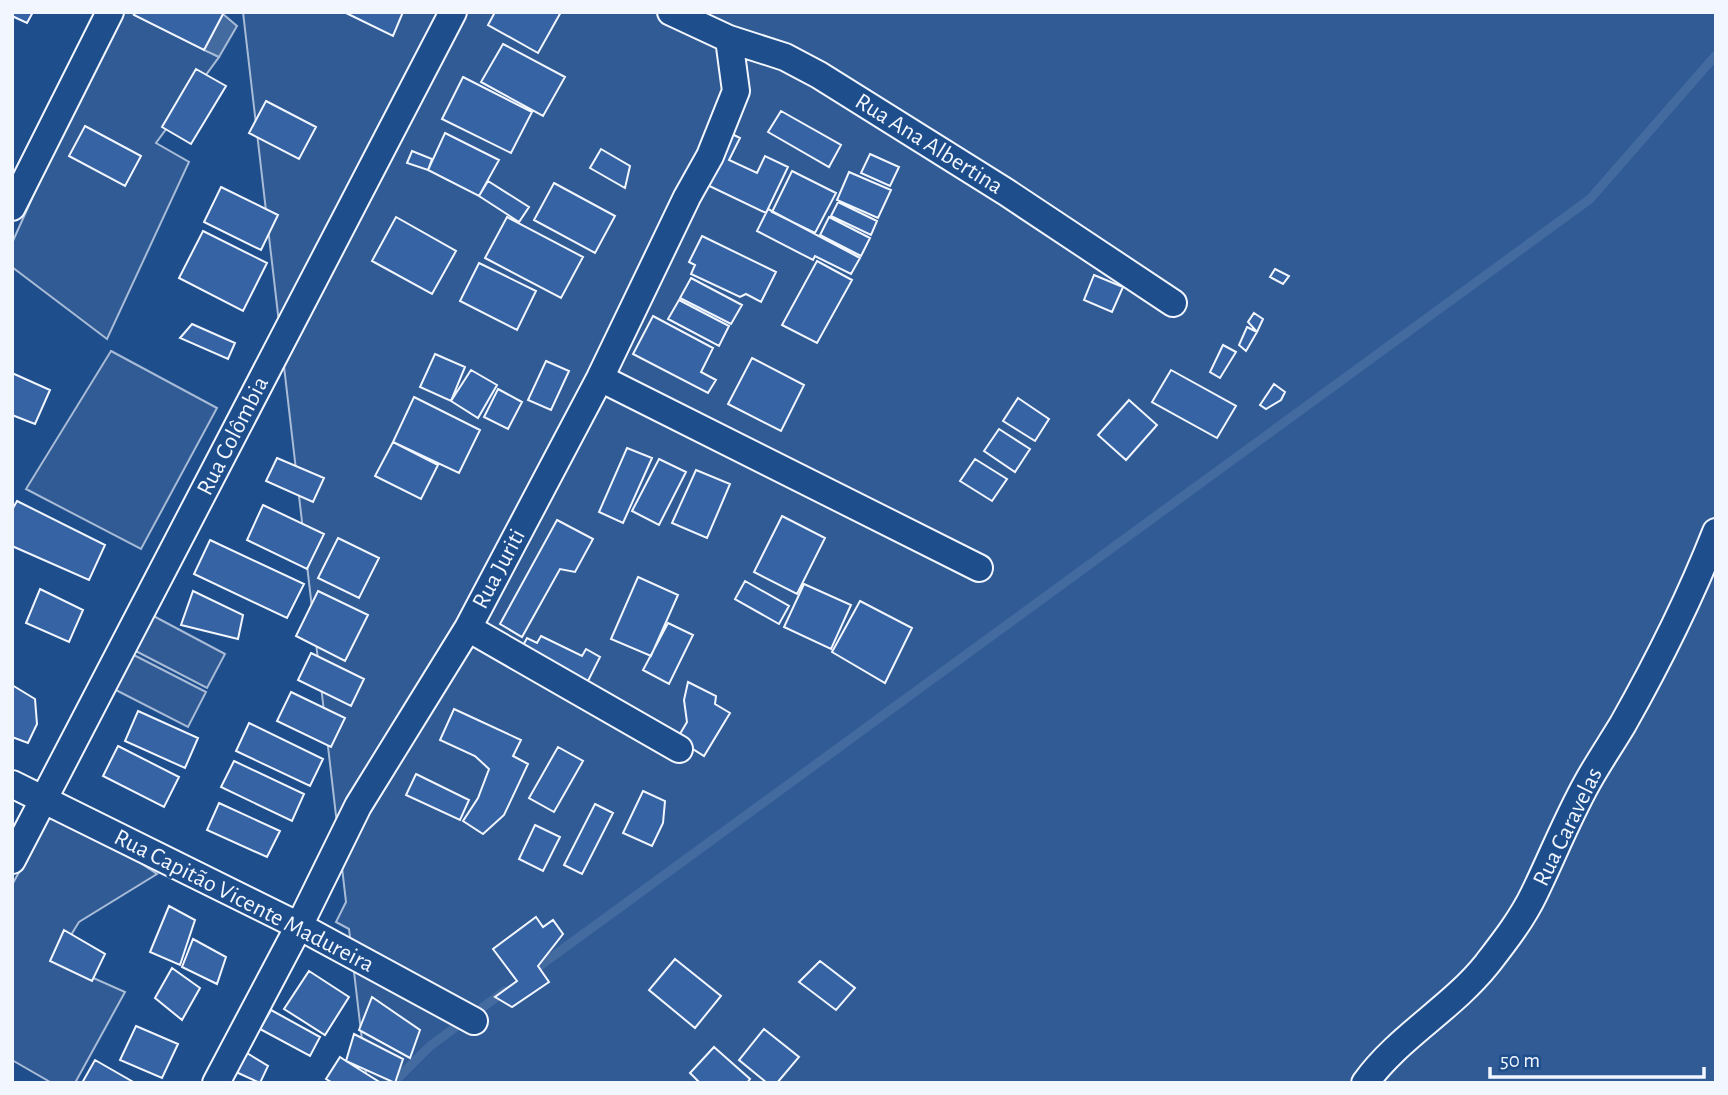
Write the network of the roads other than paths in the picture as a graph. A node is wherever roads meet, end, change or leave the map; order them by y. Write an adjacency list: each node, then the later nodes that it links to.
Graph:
1 (110, 12): 5 (street)
2 (453, 12): 13 (street, Rua Colômbia)
3 (671, 12): 4 (street, Rua Ana Albertina)
4 (729, 39): 6 (street, Rua Ana Albertina); 7 (street, Rua Juriti)
5 (12, 207)
6 (1173, 303)
7 (600, 378): 9 (street); 10 (street, Rua Juriti)
8 (1716, 532): 18 (street, Rua Caravelas)
9 (979, 568)
10 (468, 628): 11 (street); 15 (street, Rua Juriti)
11 (680, 749)
12 (12, 784): 13 (street, Rua Capitão Vicente Madureira)
13 (44, 800): 14 (street, Rua Colômbia); 15 (street, Rua Capitão Vicente Madureira)
14 (12, 860)
15 (299, 926): 16 (street, Rua Capitão Vicente Madureira); 17 (street, Rua Juriti)
16 (474, 1021)
17 (216, 1083)
18 (1365, 1083)

